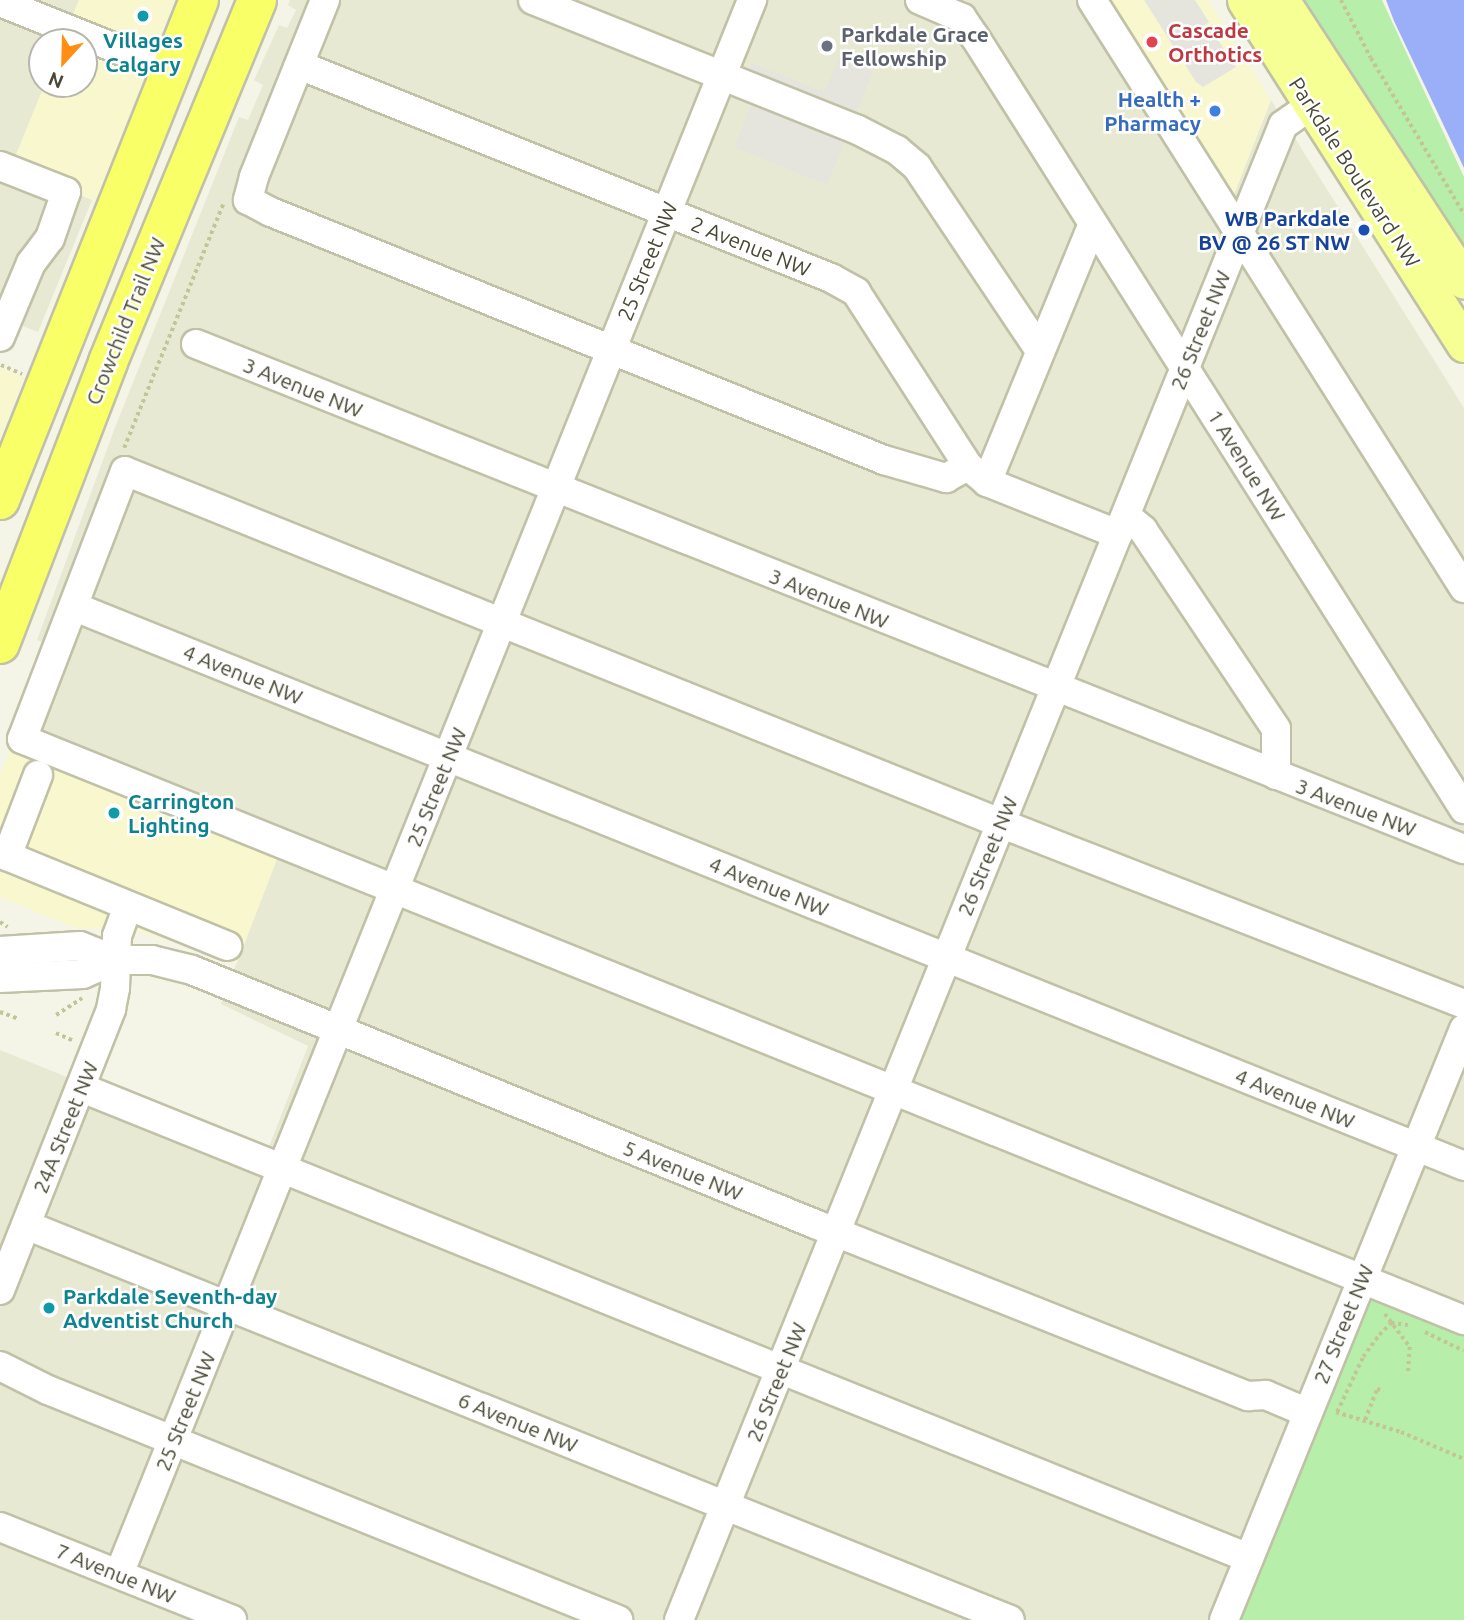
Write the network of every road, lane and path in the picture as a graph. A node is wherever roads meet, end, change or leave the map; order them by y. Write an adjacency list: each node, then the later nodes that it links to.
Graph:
1 (199, 0): 13 (highway)
2 (257, 0): 37 (highway, Crowchild Trail NW)
3 (325, 0): 12 (street)
4 (533, 0): 14 (street)
5 (752, 0): 14 (street, 25 Street NW)
6 (920, 0): 20 (street, 1 Avenue NW)
7 (1092, 0): 21 (street)
8 (1245, 0): 15 (main road, Parkdale Boulevard NW)
9 (1280, 0): 22 (main road, Parkdale Boulevard NW)
10 (1341, 0): 19 (path)
11 (0, 2): 13 (street)
12 (299, 65): 18 (street, 2 Avenue NW); 26 (street)
13 (170, 70): 32 (highway)
14 (722, 77): 18 (street, 25 Street NW); 27 (street)
15 (1312, 105): 21 (street, 26 Street NW); 25 (main road, Parkdale Boulevard NW)
16 (0, 166): 23 (street)
17 (228, 193): 29 (path)
18 (666, 212): 26 (street, 25 Street NW); 30 (street, 2 Avenue NW)
19 (1464, 214)
20 (1092, 226): 27 (street); 28 (street, 1 Avenue NW)
21 (1239, 231): 28 (street, 26 Street NW); 34 (street)
22 (1464, 281)
23 (1, 337)
24 (196, 344): 31 (street, 3 Avenue NW)
25 (1464, 344)
26 (612, 349): 30 (street); 31 (street, 25 Street NW)
27 (1039, 349): 30 (street)
28 (1186, 368): 33 (street, 26 Street NW); 42 (street, 1 Avenue NW)
29 (120, 458)
30 (977, 474): 33 (street)
31 (556, 488): 36 (street, 25 Street NW); 38 (street, 3 Avenue NW)
32 (0, 500)
33 (1122, 525): 38 (street, 26 Street NW); 41 (street)
34 (1464, 588)
35 (75, 607): 36 (street); 39 (street, 4 Avenue NW); 45 (street)
36 (503, 621): 39 (street, 25 Street NW); 43 (street)
37 (0, 644)
38 (1055, 688): 41 (street, 3 Avenue NW); 43 (street, 26 Street NW)
39 (449, 757): 45 (street, 25 Street NW); 49 (street, 4 Avenue NW)
40 (38, 775): 46 (street)
41 (1276, 775): 44 (street, 3 Avenue NW)
42 (1464, 809)
43 (1000, 823): 49 (street, 26 Street NW); 53 (street)
44 (1464, 849)
45 (394, 892): 58 (street, 25 Street NW); 62 (street)
46 (128, 906): 47 (street); 50 (street, 24A Street NW)
47 (227, 946)
48 (0, 951): 50 (street, 5 Avenue NW)
49 (946, 958): 62 (street, 26 Street NW); 63 (street, 4 Avenue NW)
50 (115, 960): 51 (street, 5 Avenue NW); 58 (street, 5 Avenue NW); 61 (street, 24A Street NW)
51 (0, 978)
52 (86, 995): 55 (path)
53 (1464, 1004)
54 (0, 1012): 56 (path)
55 (56, 1015)
56 (19, 1019)
57 (1464, 1028): 63 (street, 27 Street NW)
58 (338, 1030): 65 (street, 25 Street NW); 67 (street, 5 Avenue NW)
59 (56, 1034): 60 (path)
60 (82, 1045)
61 (82, 1088): 65 (street); 66 (street, 24A Street NW)
62 (893, 1090): 67 (street, 26 Street NW); 68 (street)
63 (1416, 1147): 64 (street, 4 Avenue NW); 68 (street, 27 Street NW)
64 (1464, 1166)
65 (283, 1169): 70 (street, 25 Street NW); 75 (street)
66 (26, 1225): 69 (street, 24A Street NW); 70 (street, 6 Avenue NW)
67 (836, 1232): 75 (street, 26 Street NW); 79 (street, 5 Avenue NW)
68 (1371, 1284): 71 (street); 72 (path); 79 (street, 27 Street NW)
69 (0, 1290)
70 (227, 1306): 81 (street, 25 Street NW); 83 (street, 6 Avenue NW)
71 (1464, 1320)
72 (1391, 1323): 73 (path); 76 (path); 78 (path)
73 (1464, 1351)
74 (0, 1366): 81 (street)
75 (780, 1370): 83 (street, 26 Street NW); 85 (street)
76 (1408, 1373)
77 (1384, 1391): 80 (path)
78 (1337, 1412): 79 (path); 80 (path)
79 (1311, 1416): 85 (street, 27 Street NW)
80 (1365, 1420): 82 (path)
81 (173, 1440): 86 (street, 25 Street NW); 88 (street)
82 (1464, 1459)
83 (726, 1505): 89 (street, 26 Street NW); 90 (street, 6 Avenue NW)
84 (0, 1527): 86 (street, 7 Avenue NW)
85 (1249, 1558): 91 (street, 27 Street NW)
86 (119, 1574): 87 (street, 7 Avenue NW)
87 (232, 1620)
88 (618, 1620)
89 (680, 1620)
90 (1010, 1620)
91 (1224, 1620)

